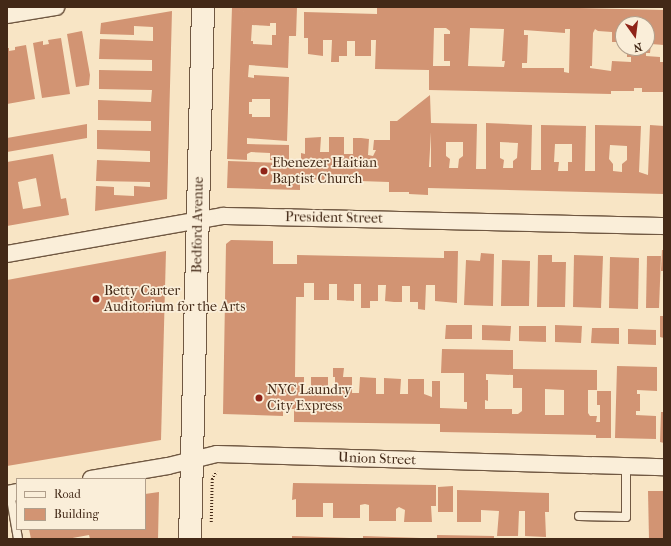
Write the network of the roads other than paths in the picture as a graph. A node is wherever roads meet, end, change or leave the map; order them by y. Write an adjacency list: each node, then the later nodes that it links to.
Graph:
1 (56, 7): 3 (street)
2 (203, 7): 4 (street, Bedford Avenue)
3 (7, 15)
4 (198, 221): 5 (street, President Street); 6 (street, President Street); 7 (street, Bedford Avenue)
5 (664, 226)
6 (7, 254)
7 (192, 460): 8 (street, Union Street); 10 (street, Union Street); 14 (street, Bedford Avenue)
8 (626, 466): 9 (street, Union Street); 12 (lane)
9 (664, 467)
10 (96, 478)
11 (11, 493): 13 (lane)
12 (580, 516)
13 (16, 526)
14 (190, 539)

